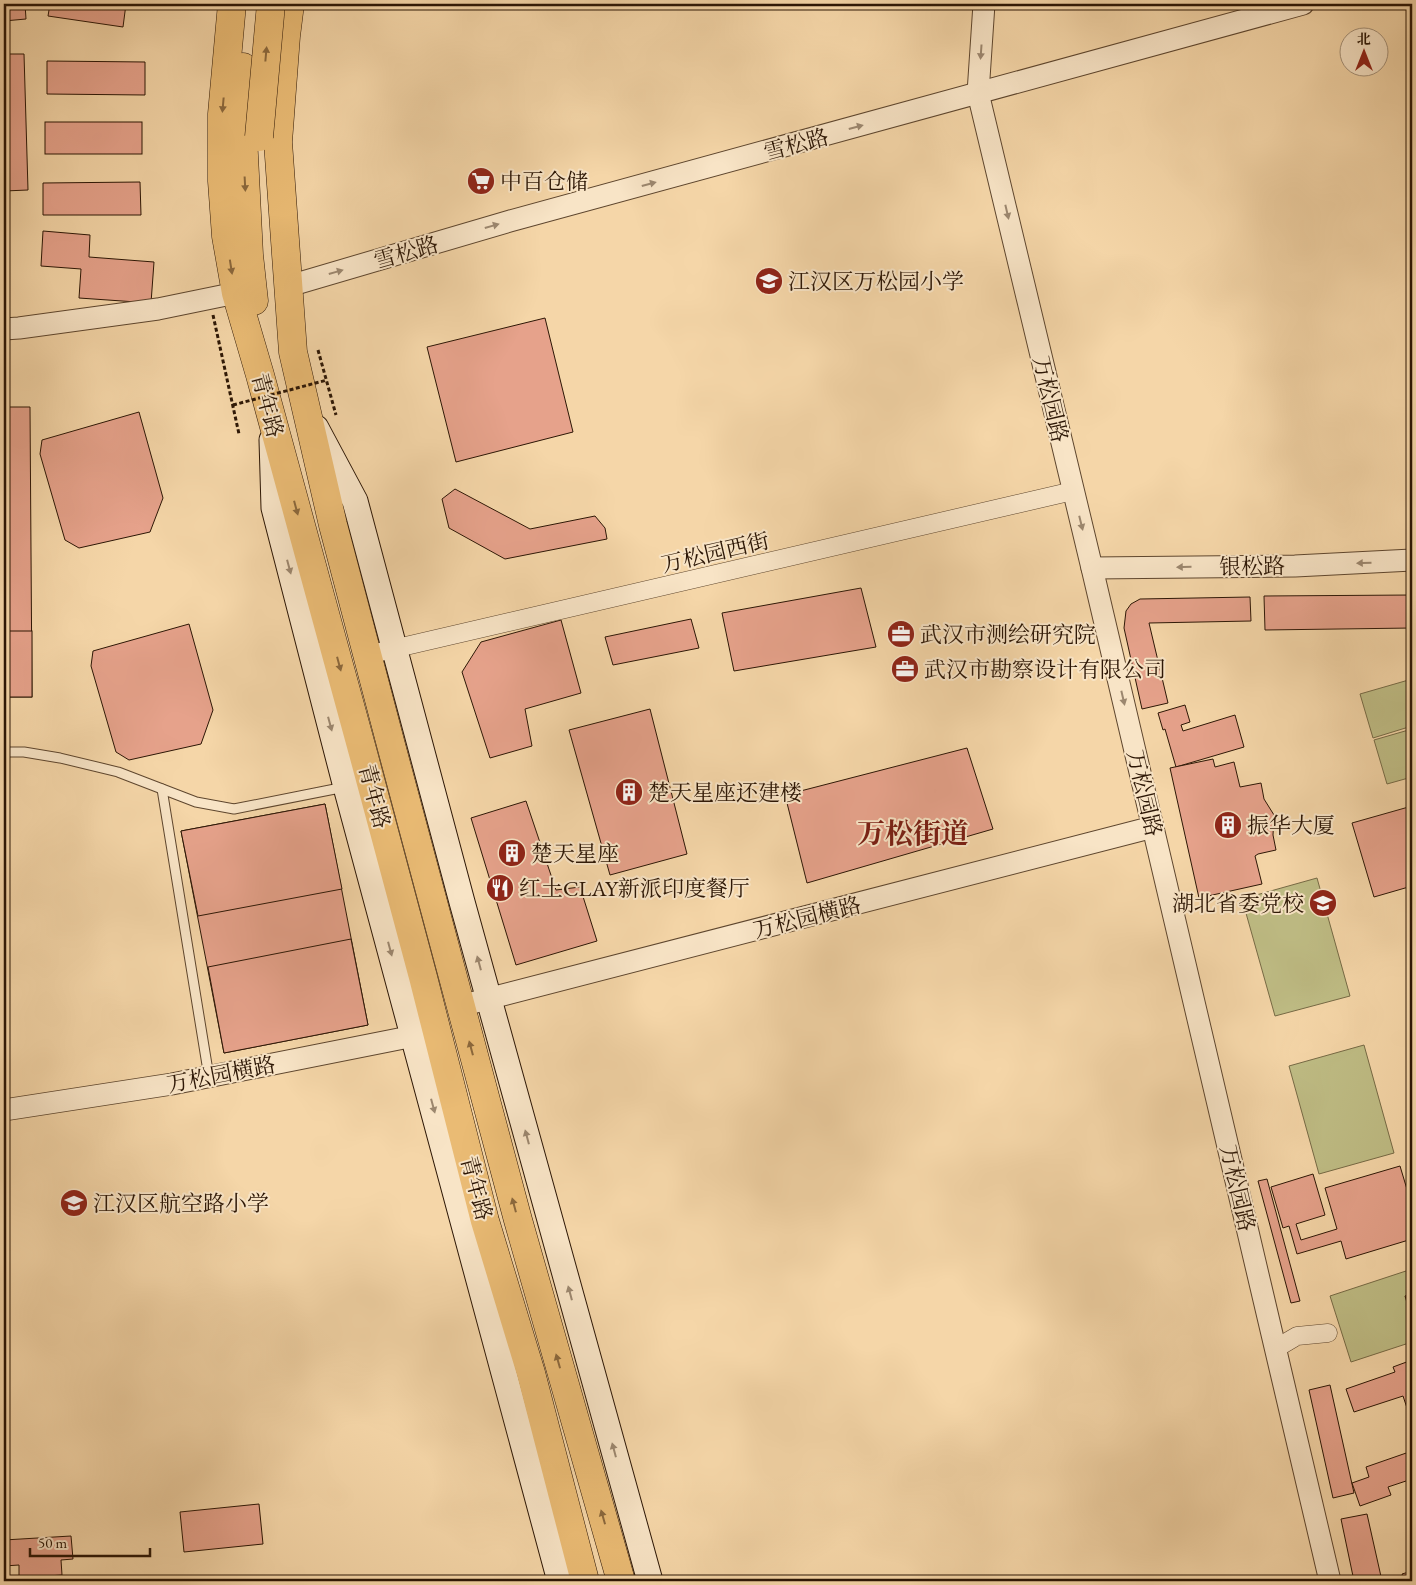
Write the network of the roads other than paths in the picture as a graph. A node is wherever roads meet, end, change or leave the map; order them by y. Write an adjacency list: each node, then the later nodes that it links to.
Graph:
1 (232, 4): 10 (main road, 青年路, one-way to 10)
2 (251, 4): 8 (main road)
3 (271, 4): 8 (main road, one-way to 3, bridge)
4 (290, 4): 9 (main road, 青年路)
5 (984, 4): 7 (street, 万松园路, one-way to 7)
6 (1304, 4): 7 (street, 雪松路)
7 (978, 93): 9 (street, 雪松路, one-way to 7); 16 (street, 万松园路, one-way to 16)
8 (251, 137): 12 (main road); 13 (main road, one-way to 13)
9 (289, 286): 12 (main road, 青年路)
10 (236, 293): 11 (street); 13 (main road, 青年路)
11 (4, 329)
12 (306, 351): 14 (main road, 青年路)
13 (260, 375): 15 (main road, 青年路)
14 (307, 411): 19 (main road); 20 (main road, 青年路)
15 (272, 415): 23 (main road, 青年路, one-way to 23); 24 (main road, one-way to 24)
16 (1073, 491): 18 (street, 万松园路, one-way to 18); 19 (street, 万松园西街)
17 (1412, 560): 18 (street, 银松路, one-way to 18)
18 (1092, 568): 26 (street, 万松园路, one-way to 26)
19 (394, 649): 20 (street, 万松园西街); 27 (main road)
20 (367, 656): 21 (main road, 青年路)
21 (390, 745): 27 (main road); 30 (main road, 青年路)
22 (4, 752): 25 (lane)
23 (363, 753): 28 (main road); 31 (main road, 青年路)
24 (346, 787): 25 (lane); 28 (main road)
25 (162, 789): 32 (lane)
26 (1153, 827): 29 (street, 万松园横路); 35 (street, 万松园路)
27 (462, 902): 29 (main road, one-way to 27)
28 (383, 921): 31 (main road, one-way to 31)
29 (489, 998): 30 (street, 万松园横路); 37 (main road, one-way to 29)
30 (460, 1006): 41 (main road, 青年路, one-way to 30)
31 (425, 1033): 32 (street, 万松园横路); 36 (main road, 青年路); 38 (main road, one-way to 38)
32 (210, 1077): 33 (street, 万松园横路)
33 (4, 1110)
34 (1328, 1333): 35 (street)
35 (1275, 1349): 44 (street, 万松园路)
36 (535, 1388): 38 (main road); 40 (main road, 青年路)
37 (624, 1488): 42 (main road); 43 (main road)
38 (552, 1552): 39 (main road)
39 (560, 1581)
40 (585, 1581)
41 (621, 1581)
42 (630, 1581)
43 (650, 1581)
44 (1330, 1581)

